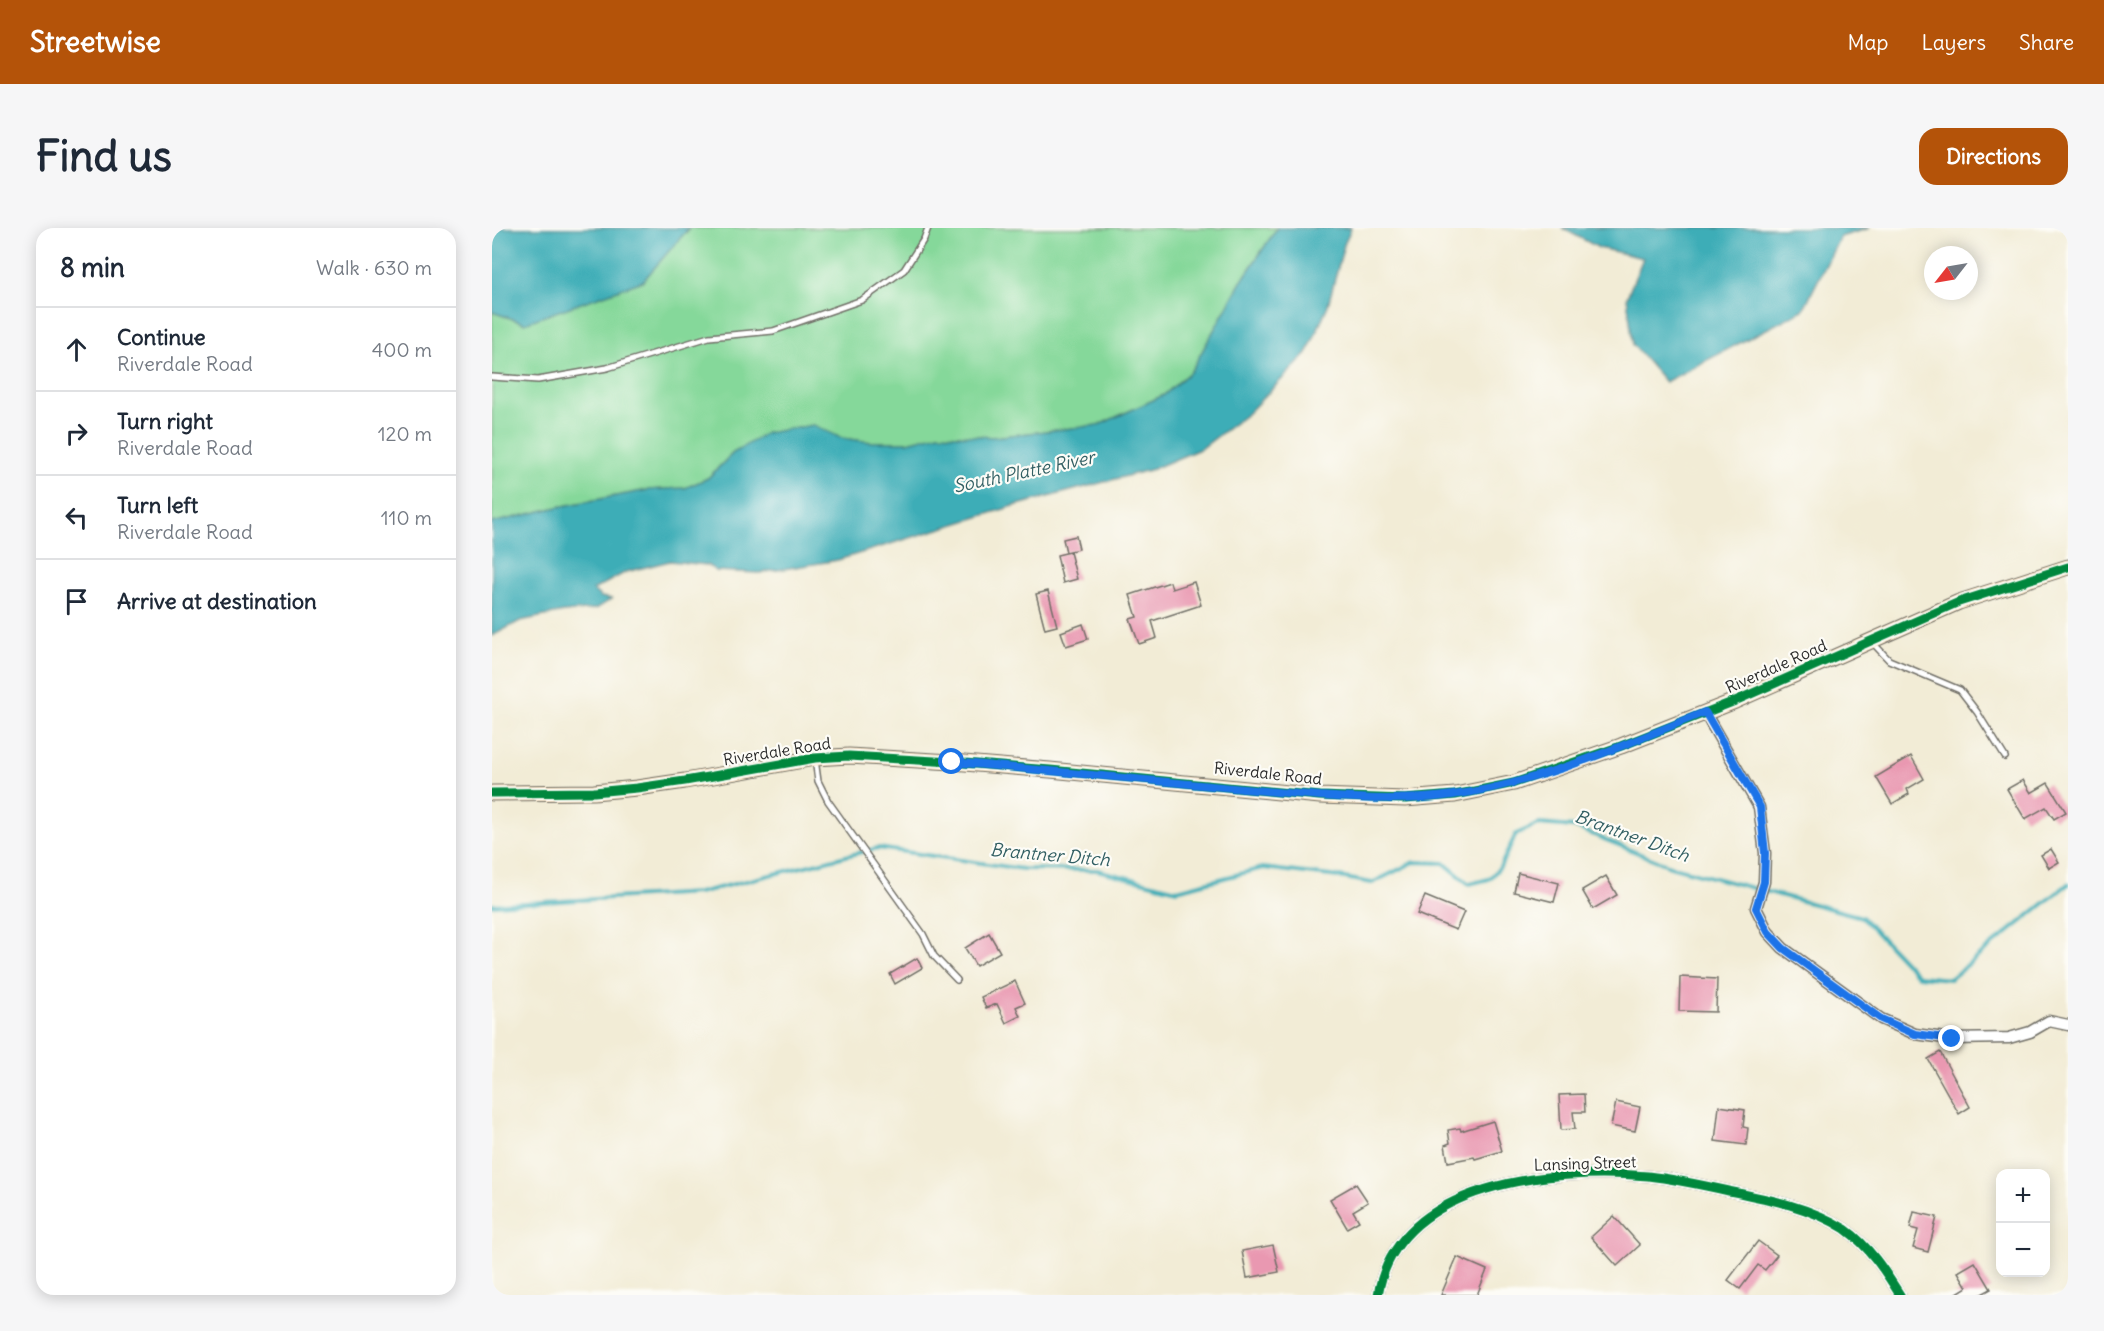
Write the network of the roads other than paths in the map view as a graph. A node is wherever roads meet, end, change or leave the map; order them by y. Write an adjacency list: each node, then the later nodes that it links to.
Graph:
1 (928, 228): 2 (lane)
2 (492, 377)
3 (2068, 567): 4 (street, Riverdale Road)
4 (1871, 641): 5 (street, Riverdale Road); 6 (lane)
5 (1705, 712): 7 (street, Riverdale Road); 10 (street)
6 (2005, 757)
7 (815, 758): 8 (street, Riverdale Road); 9 (lane)
8 (492, 793)
9 (957, 980)
10 (2068, 1025)
11 (1378, 1295): 12 (street, Lansing Street)
12 (1900, 1295)

